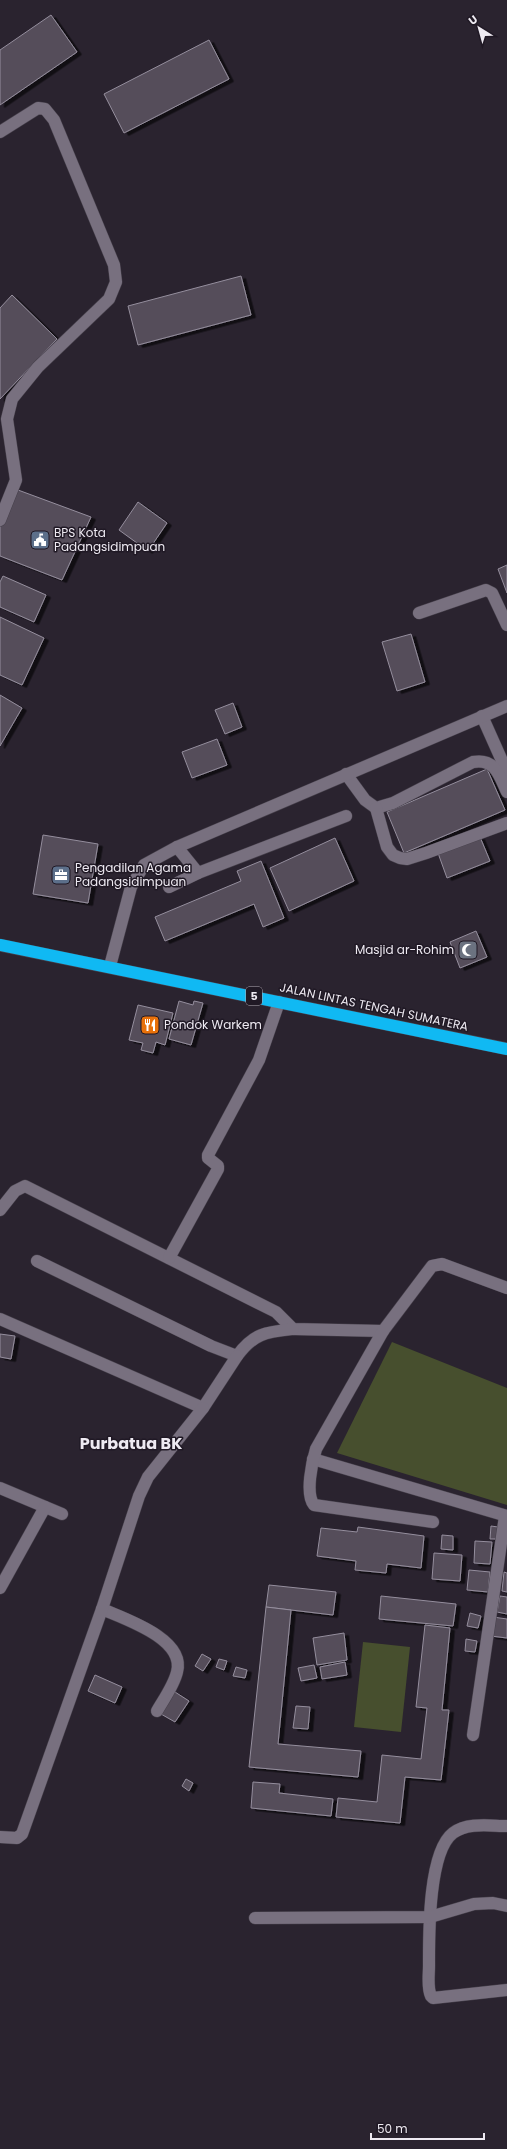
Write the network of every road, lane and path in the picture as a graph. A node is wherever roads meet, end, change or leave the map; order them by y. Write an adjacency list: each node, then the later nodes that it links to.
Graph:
1 (0, 132): 2 (street)
2 (0, 520)
3 (419, 613): 4 (street)
4 (507, 625)
5 (507, 706): 6 (street)
6 (482, 716): 7 (street); 8 (street)
7 (507, 772)
8 (346, 774): 10 (street); 13 (street)
9 (507, 792): 10 (street)
10 (376, 808): 12 (street)
11 (346, 816): 14 (street)
12 (507, 823)
13 (177, 847): 14 (street); 17 (street)
14 (198, 873): 15 (street)
15 (169, 887)
16 (0, 945): 17 (highway, JALAN LINTAS TENGAH SUMATERA / 5)
17 (110, 966): 18 (highway, JALAN LINTAS TENGAH SUMATERA / 5)
18 (279, 1002): 19 (highway, JALAN LINTAS TENGAH SUMATERA / 5); 21 (street)
19 (507, 1049)
20 (0, 1210): 21 (street)
21 (169, 1258): 25 (street)
22 (37, 1261): 27 (street)
23 (507, 1288): 26 (street)
24 (0, 1319): 28 (street)
25 (293, 1329): 26 (street); 27 (street)
26 (382, 1331): 29 (street)
27 (237, 1356): 28 (street)
28 (203, 1408): 36 (street)
29 (313, 1459): 33 (street); 34 (street)
30 (0, 1488): 31 (street)
31 (45, 1507): 32 (street); 35 (street)
32 (62, 1514)
33 (506, 1516): 38 (street)
34 (433, 1522)
35 (0, 1588)
36 (102, 1609): 37 (street); 40 (street)
37 (157, 1711)
38 (472, 1735)
39 (507, 1826): 42 (street)
40 (0, 1837)
41 (507, 1906): 42 (street)
42 (430, 1917): 43 (street); 44 (street)
43 (256, 1918)
44 (507, 1990)

